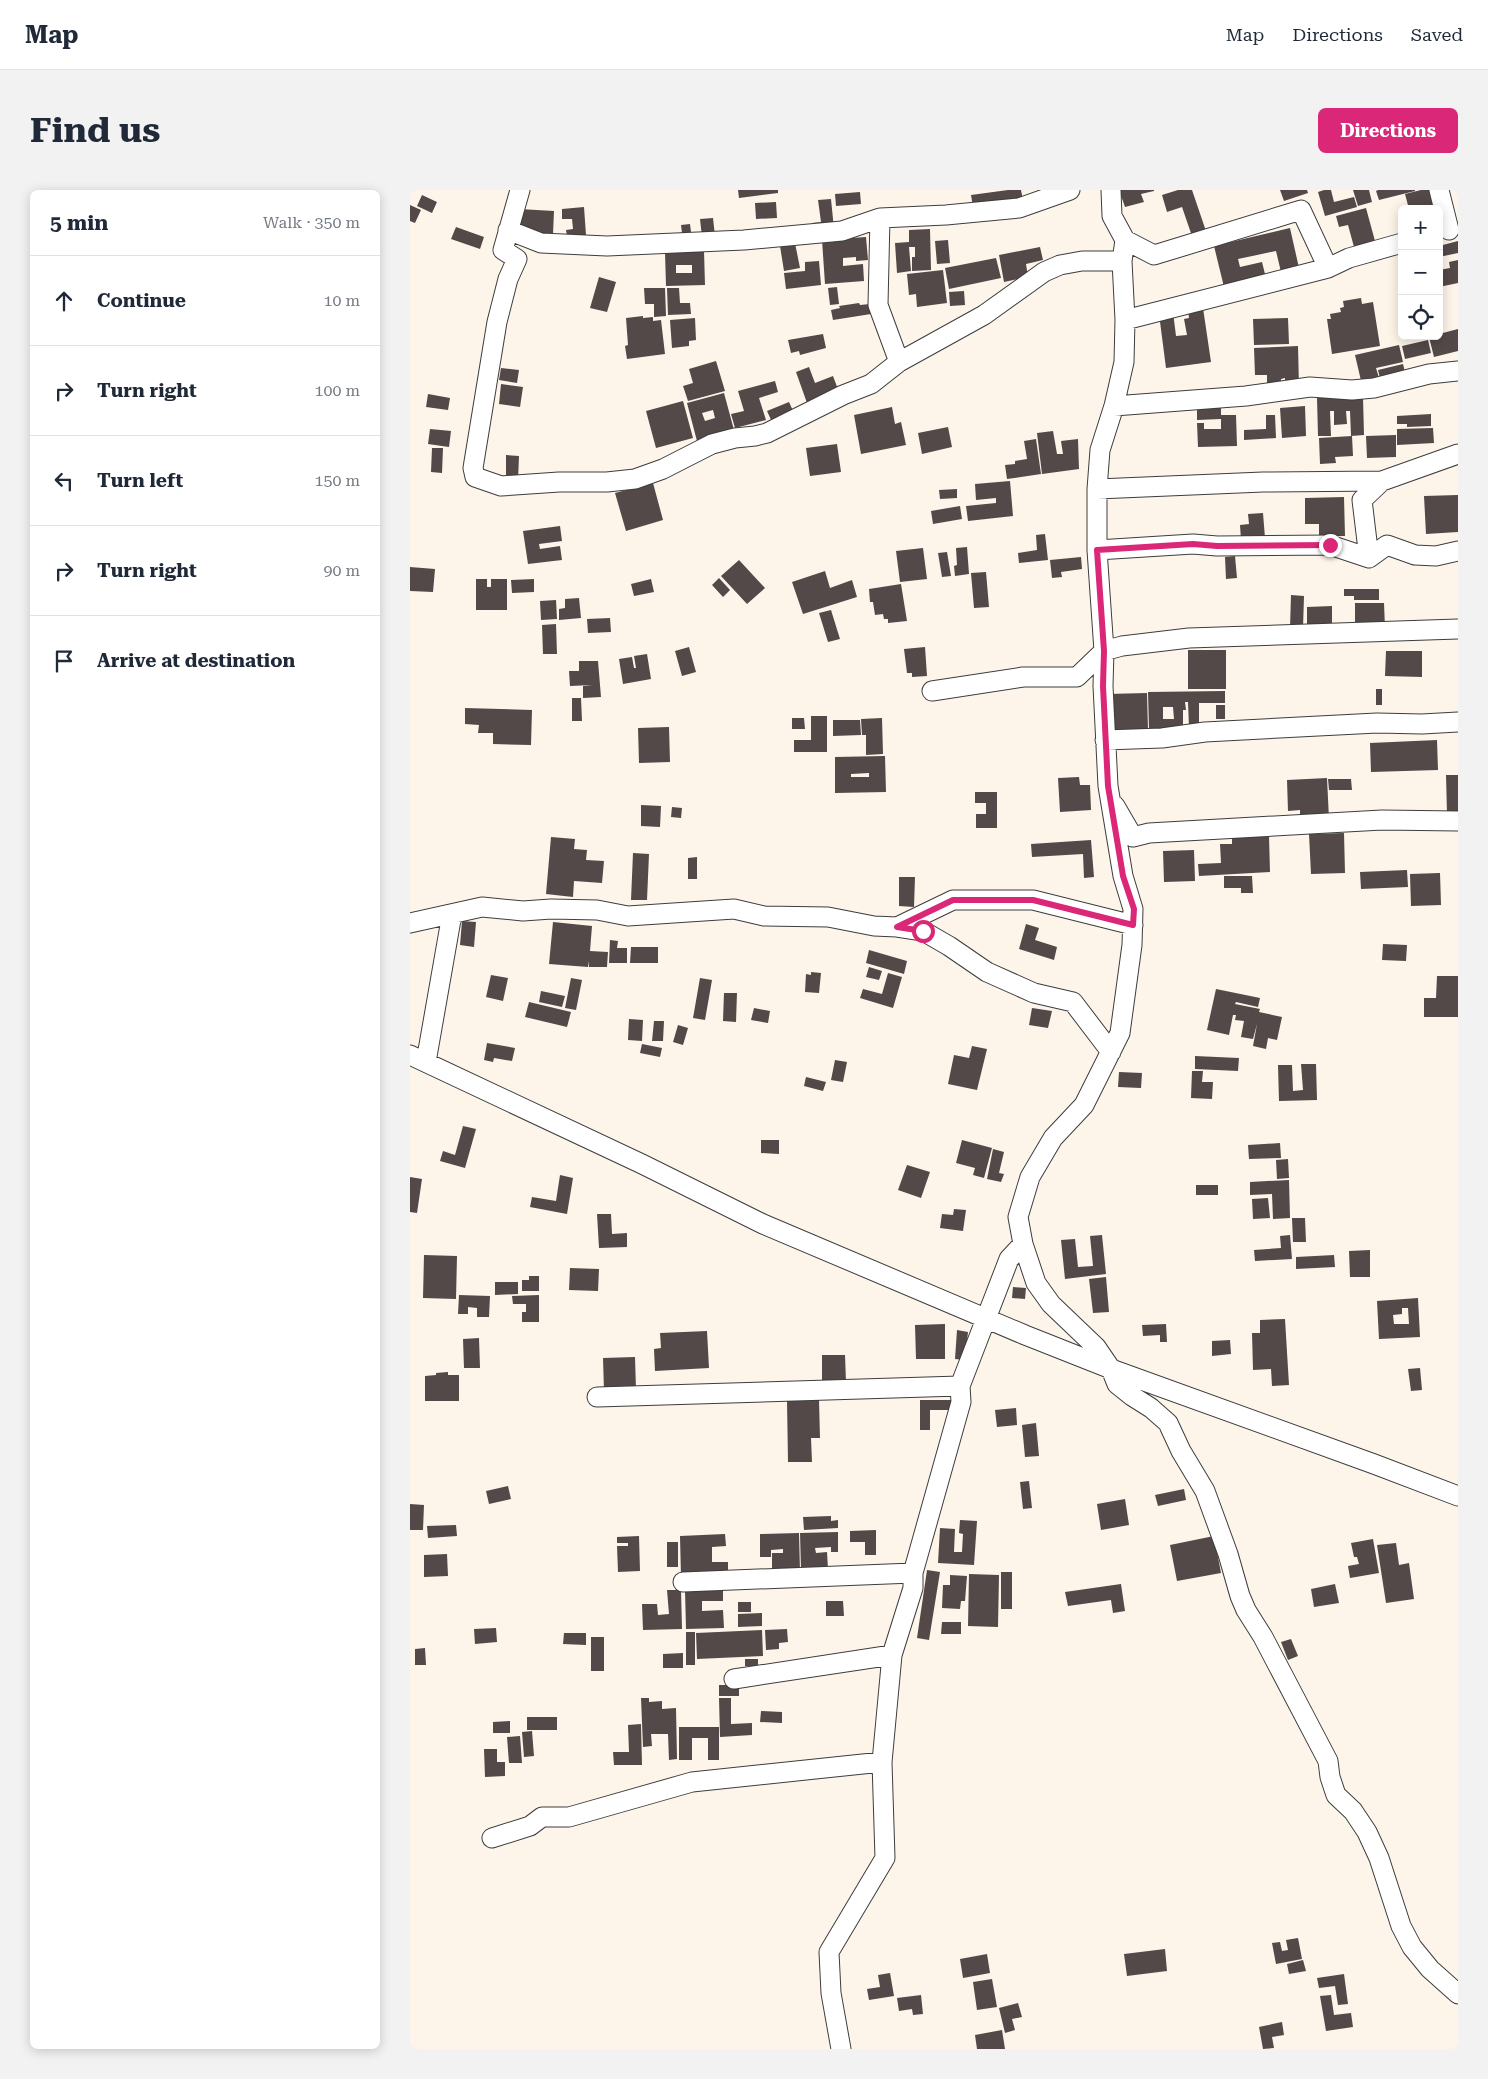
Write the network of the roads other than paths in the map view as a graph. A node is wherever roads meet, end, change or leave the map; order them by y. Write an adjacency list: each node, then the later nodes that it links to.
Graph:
1 (520, 190): 6 (street)
2 (1070, 190): 5 (street)
3 (1111, 190): 8 (street)
4 (1439, 190): 7 (street)
5 (880, 218): 6 (street); 13 (street)
6 (508, 230): 13 (street)
7 (1449, 230)
8 (1125, 240): 10 (street); 11 (street)
9 (1398, 244): 11 (street)
10 (1122, 261): 12 (street); 13 (street)
11 (1328, 268): 12 (street)
12 (1125, 320): 15 (street)
13 (899, 362)
14 (1458, 371): 15 (street)
15 (1114, 406): 18 (street)
16 (1458, 454): 17 (street)
17 (1382, 481): 18 (street); 21 (street)
18 (1096, 489): 19 (street)
19 (1097, 550): 21 (street); 23 (street)
20 (1458, 551): 21 (street)
21 (1369, 558)
22 (1458, 629): 23 (street)
23 (1104, 651): 24 (street); 26 (street)
24 (932, 691)
25 (1458, 722): 26 (street)
26 (1105, 740): 27 (street)
27 (1110, 799): 28 (street); 31 (street)
28 (1458, 821)
29 (452, 914): 30 (street); 32 (street); 34 (street)
30 (410, 923)
31 (1133, 925): 32 (street); 33 (street)
32 (897, 927): 33 (street)
33 (1111, 1052): 35 (street)
34 (418, 1059): 36 (street)
35 (1024, 1244): 36 (street); 37 (street)
36 (987, 1319): 37 (street); 38 (street)
37 (1111, 1369): 40 (street); 47 (street)
38 (960, 1386): 39 (street); 41 (street)
39 (597, 1397)
40 (1458, 1496)
41 (913, 1573): 42 (street); 43 (street)
42 (683, 1582)
43 (892, 1655): 44 (street); 45 (street)
44 (734, 1679)
45 (882, 1762): 46 (street); 48 (street)
46 (492, 1838)
47 (1458, 1994)
48 (841, 2049)

